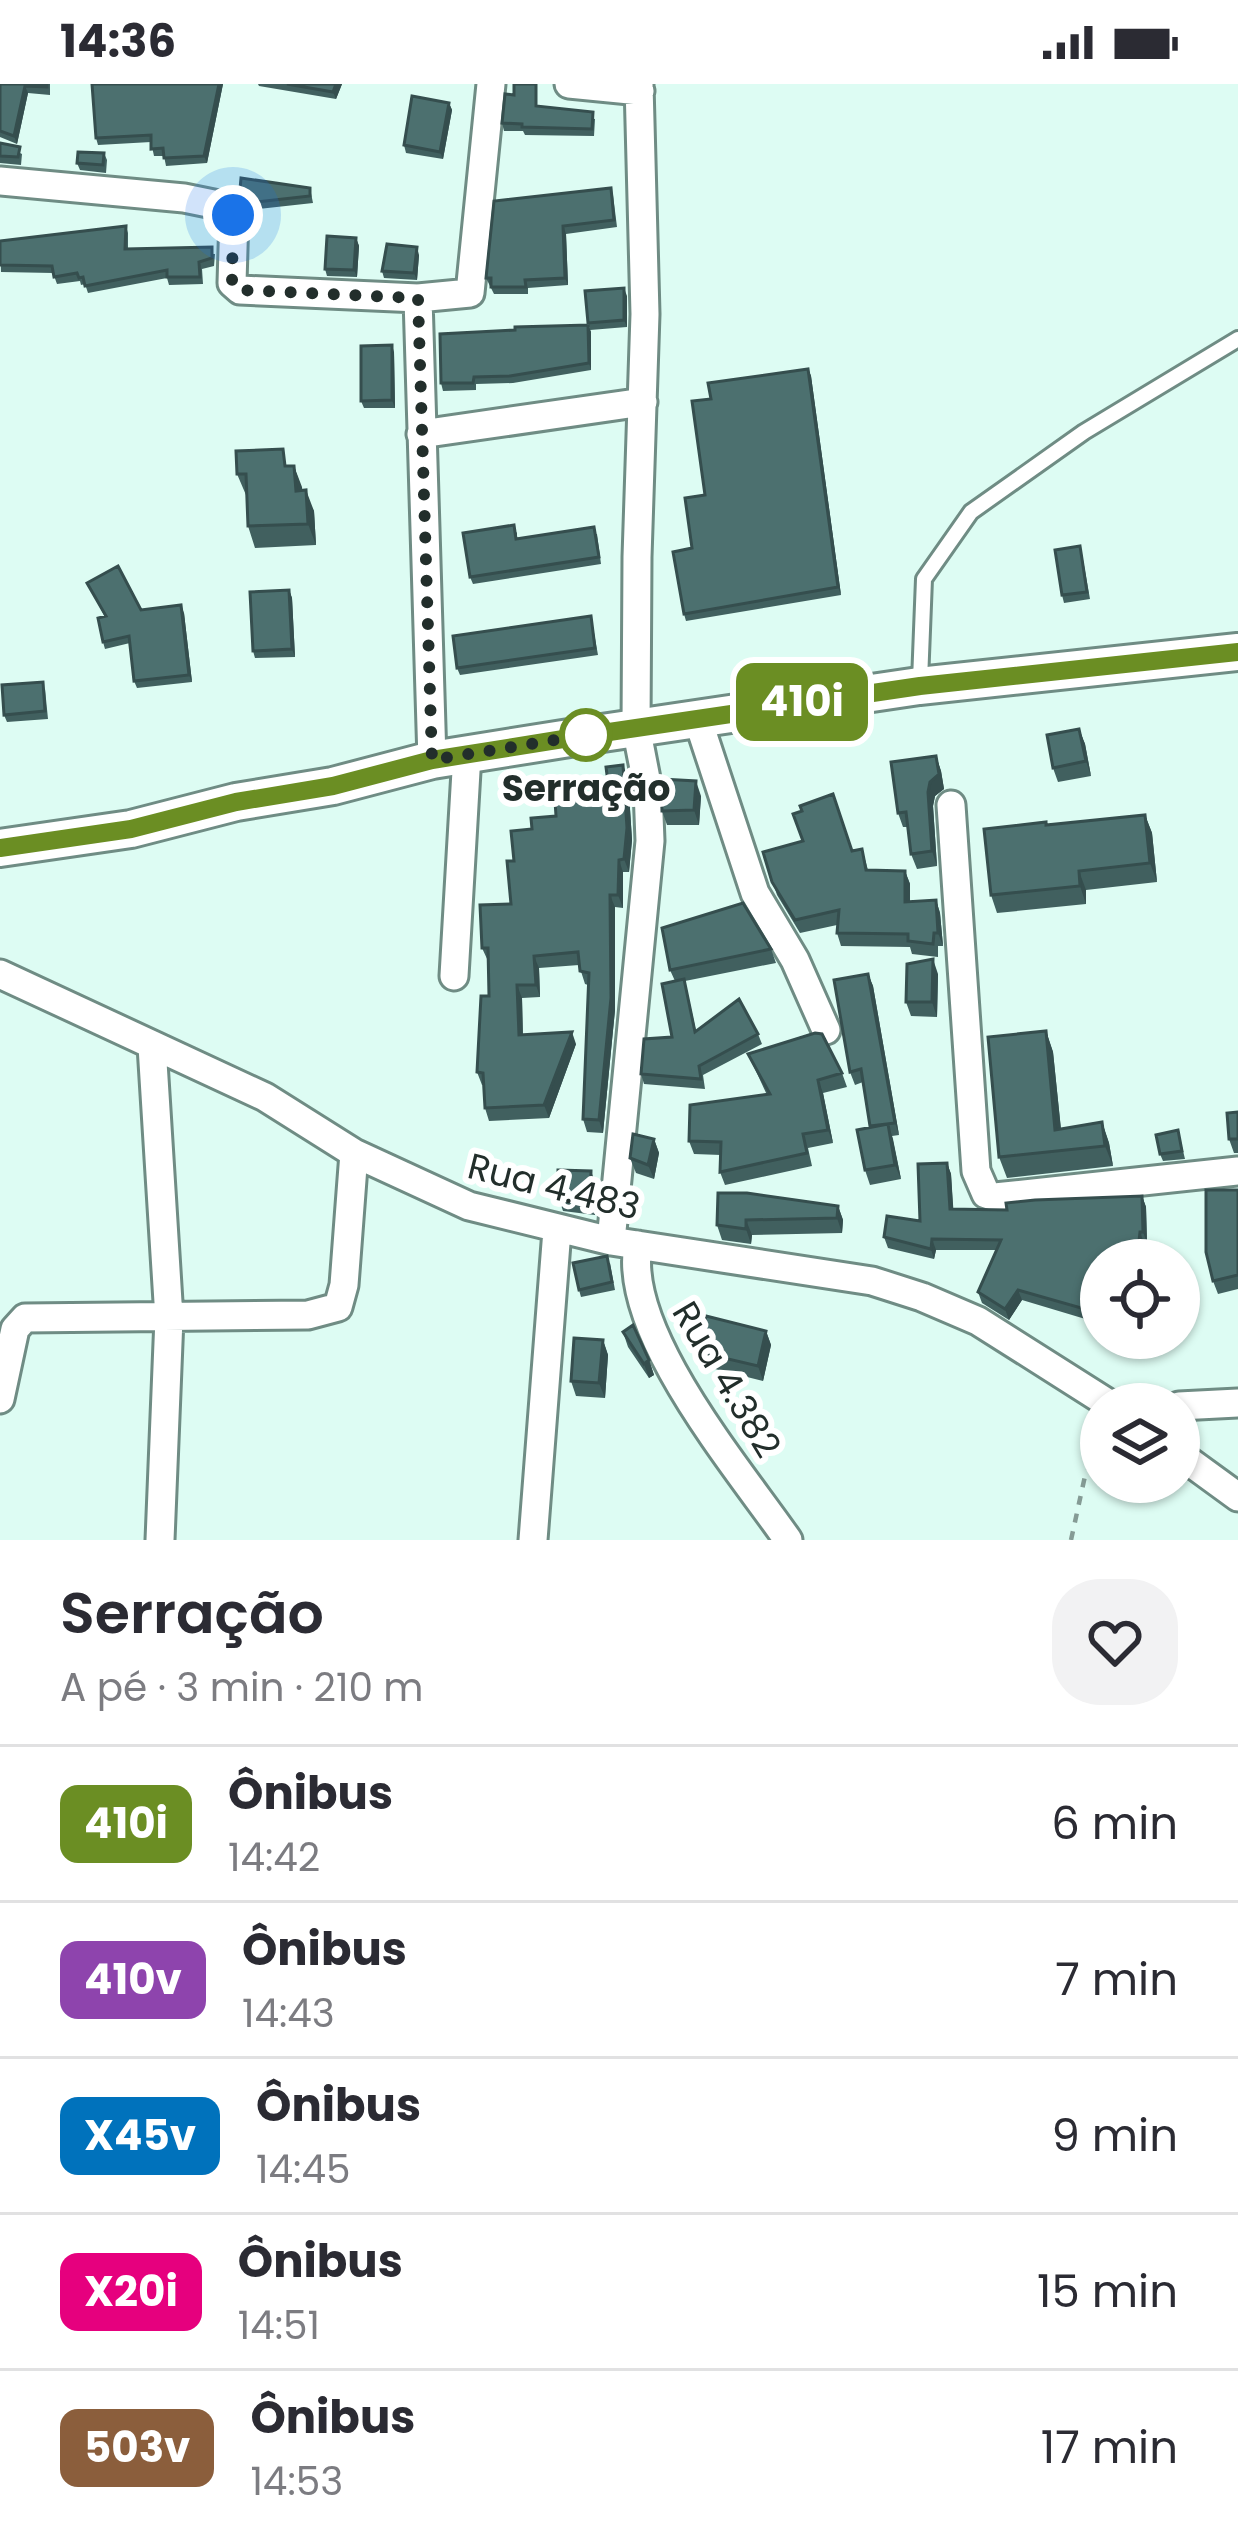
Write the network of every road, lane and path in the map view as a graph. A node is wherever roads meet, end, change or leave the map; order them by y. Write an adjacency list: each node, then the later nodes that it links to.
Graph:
1 (491, 84): 5 (street)
2 (569, 84): 3 (street)
3 (640, 88): 7 (street, Rua 4.382)
4 (0, 181): 5 (street)
5 (418, 298): 8 (street)
6 (1238, 339): 10 (lane)
7 (643, 403): 8 (street); 12 (street, Rua 4.382)
8 (421, 434): 13 (street)
9 (1238, 652): 10 (main road)
10 (920, 686): 11 (main road)
11 (698, 719): 12 (main road); 18 (street)
12 (636, 727): 13 (main road); 23 (street, Rua 4.382)
13 (450, 757): 15 (main road); 17 (street)
14 (951, 805): 21 (street)
15 (0, 848)
16 (0, 974): 19 (street, Rua 4.483)
17 (454, 976)
18 (826, 1030)
19 (152, 1046): 20 (street, Rua 4.483); 24 (street)
20 (354, 1153): 22 (street, Rua 4.483); 24 (street)
21 (1238, 1171)
22 (557, 1230): 23 (street, Rua 4.483); 33 (street)
23 (624, 1243): 25 (street, Rua 4.483); 34 (street, Rua 4.382)
24 (169, 1318): 26 (street); 32 (street)
25 (1080, 1386)
26 (0, 1400)
27 (1238, 1403): 28 (street)
28 (1200, 1405)
29 (1200, 1469): 30 (street)
30 (1238, 1497)
31 (1080, 1499): 35 (path)
32 (160, 1540)
33 (533, 1540)
34 (788, 1540)
35 (1071, 1540)

